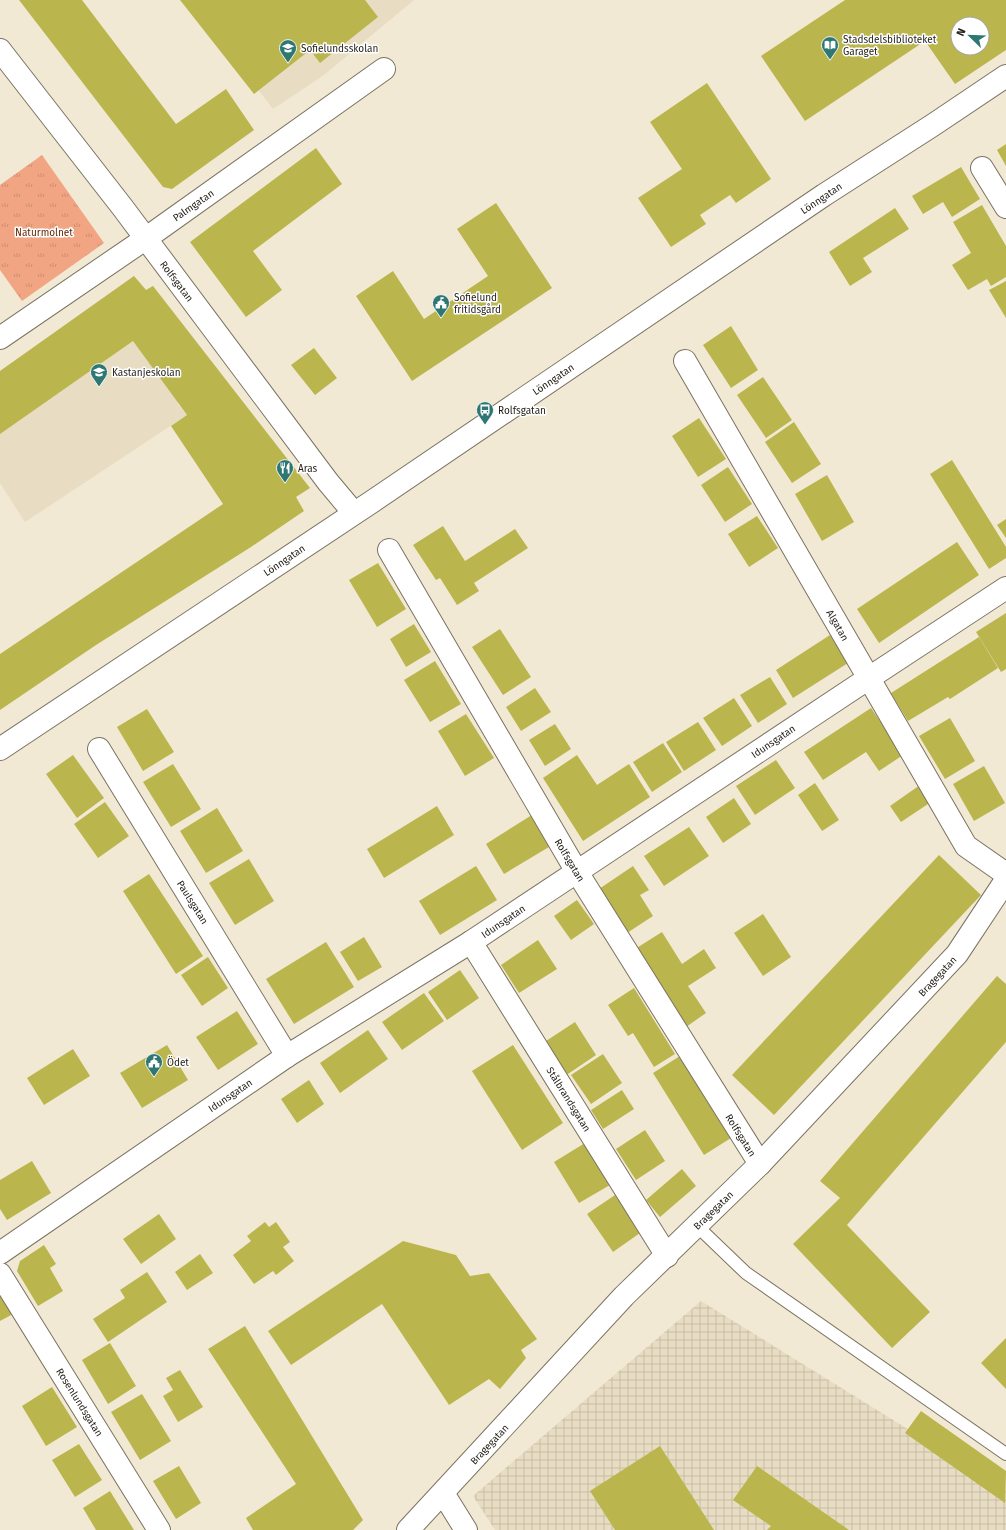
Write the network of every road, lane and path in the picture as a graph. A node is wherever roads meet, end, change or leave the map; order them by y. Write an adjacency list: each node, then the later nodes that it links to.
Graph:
1 (0, 50): 6 (street, Rolfsgatan)
2 (384, 69): 6 (street, Palmgatan)
3 (1006, 76): 9 (street, Lönngatan)
4 (982, 168): 5 (street)
5 (1006, 207)
6 (145, 239): 7 (street, Palmgatan); 9 (street, Rolfsgatan)
7 (0, 338)
8 (685, 361): 12 (street, Algatan)
9 (354, 513): 13 (street, Lönngatan)
10 (389, 550): 15 (street, Rolfsgatan)
11 (1006, 588): 12 (street, Idunsgatan)
12 (869, 678): 15 (street, Idunsgatan); 16 (street, Algatan)
13 (0, 749)
14 (99, 749): 19 (street, Paulsgatan)
15 (577, 872): 18 (street, Idunsgatan); 20 (street, Rolfsgatan)
16 (1006, 874)
17 (1006, 880): 20 (street, Bragegatan)
18 (471, 942): 19 (street, Idunsgatan); 23 (street, Stålbrandsgatan)
19 (287, 1056): 22 (street, Idunsgatan)
20 (760, 1164): 21 (street, Bragegatan)
21 (698, 1226): 23 (street, Bragegatan); 25 (lane)
22 (0, 1253)
23 (667, 1256): 26 (street, Bragegatan)
24 (0, 1274): 27 (street, Rosenlundsgatan)
25 (1006, 1454)
26 (443, 1493): 28 (street, Bragegatan); 29 (street)
27 (160, 1530)
28 (408, 1530)
29 (466, 1530)

